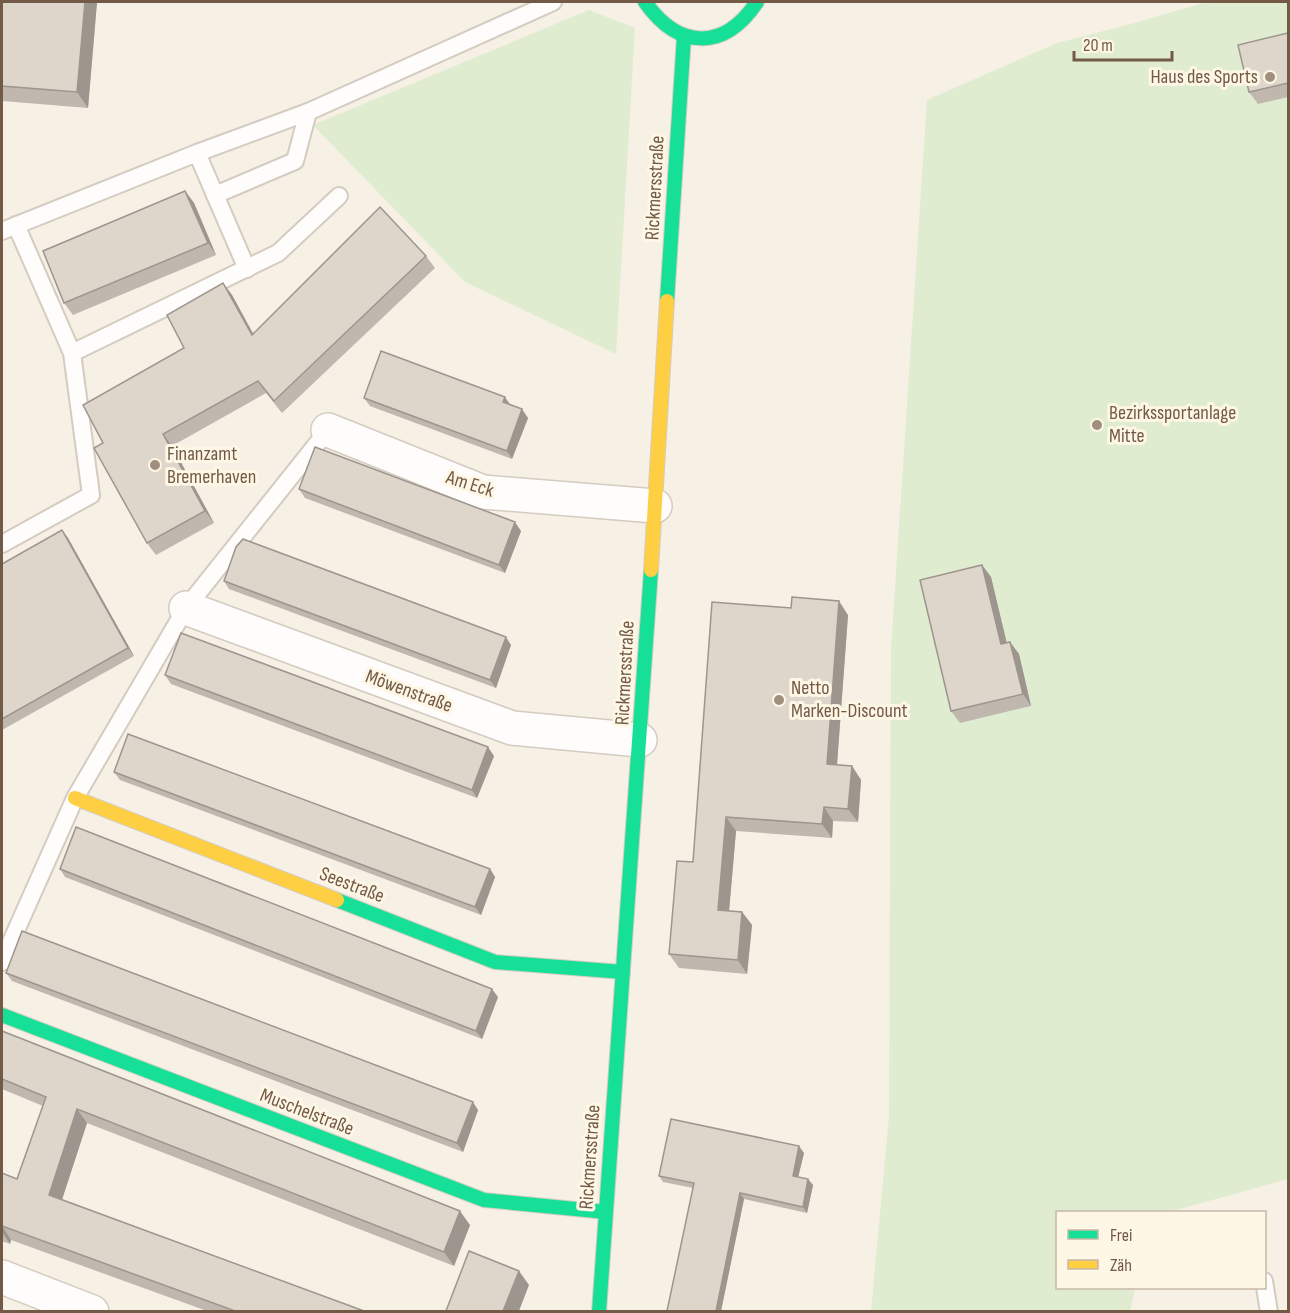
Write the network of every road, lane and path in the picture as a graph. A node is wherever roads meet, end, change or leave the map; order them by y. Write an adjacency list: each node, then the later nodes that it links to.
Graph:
1 (553, 2): 5 (lane)
2 (645, 2): 4 (main road)
3 (757, 2): 4 (main road)
4 (684, 36): 13 (main road, Rickmersstraße)
5 (308, 112): 6 (lane); 7 (lane)
6 (197, 153): 7 (lane); 9 (lane)
7 (215, 195): 10 (lane)
8 (339, 196): 10 (lane)
9 (9, 228): 11 (lane)
10 (248, 269): 11 (lane)
11 (72, 353): 14 (lane)
12 (328, 430): 13 (street, Am Eck); 15 (lane)
13 (655, 506): 16 (main road, Rickmersstraße)
14 (2, 544)
15 (186, 609): 16 (street, Möwenstraße); 17 (lane)
16 (640, 740): 19 (main road, Rickmersstraße)
17 (75, 798): 18 (lane); 19 (main road, Seestraße)
18 (2, 962)
19 (622, 972): 21 (main road, Rickmersstraße)
20 (2, 1015): 21 (main road, Muschelstraße)
21 (606, 1212): 25 (main road, Rickmersstraße)
22 (2, 1277): 24 (street)
23 (1265, 1289): 26 (lane)
24 (92, 1311)
25 (598, 1311)
26 (1269, 1311)

